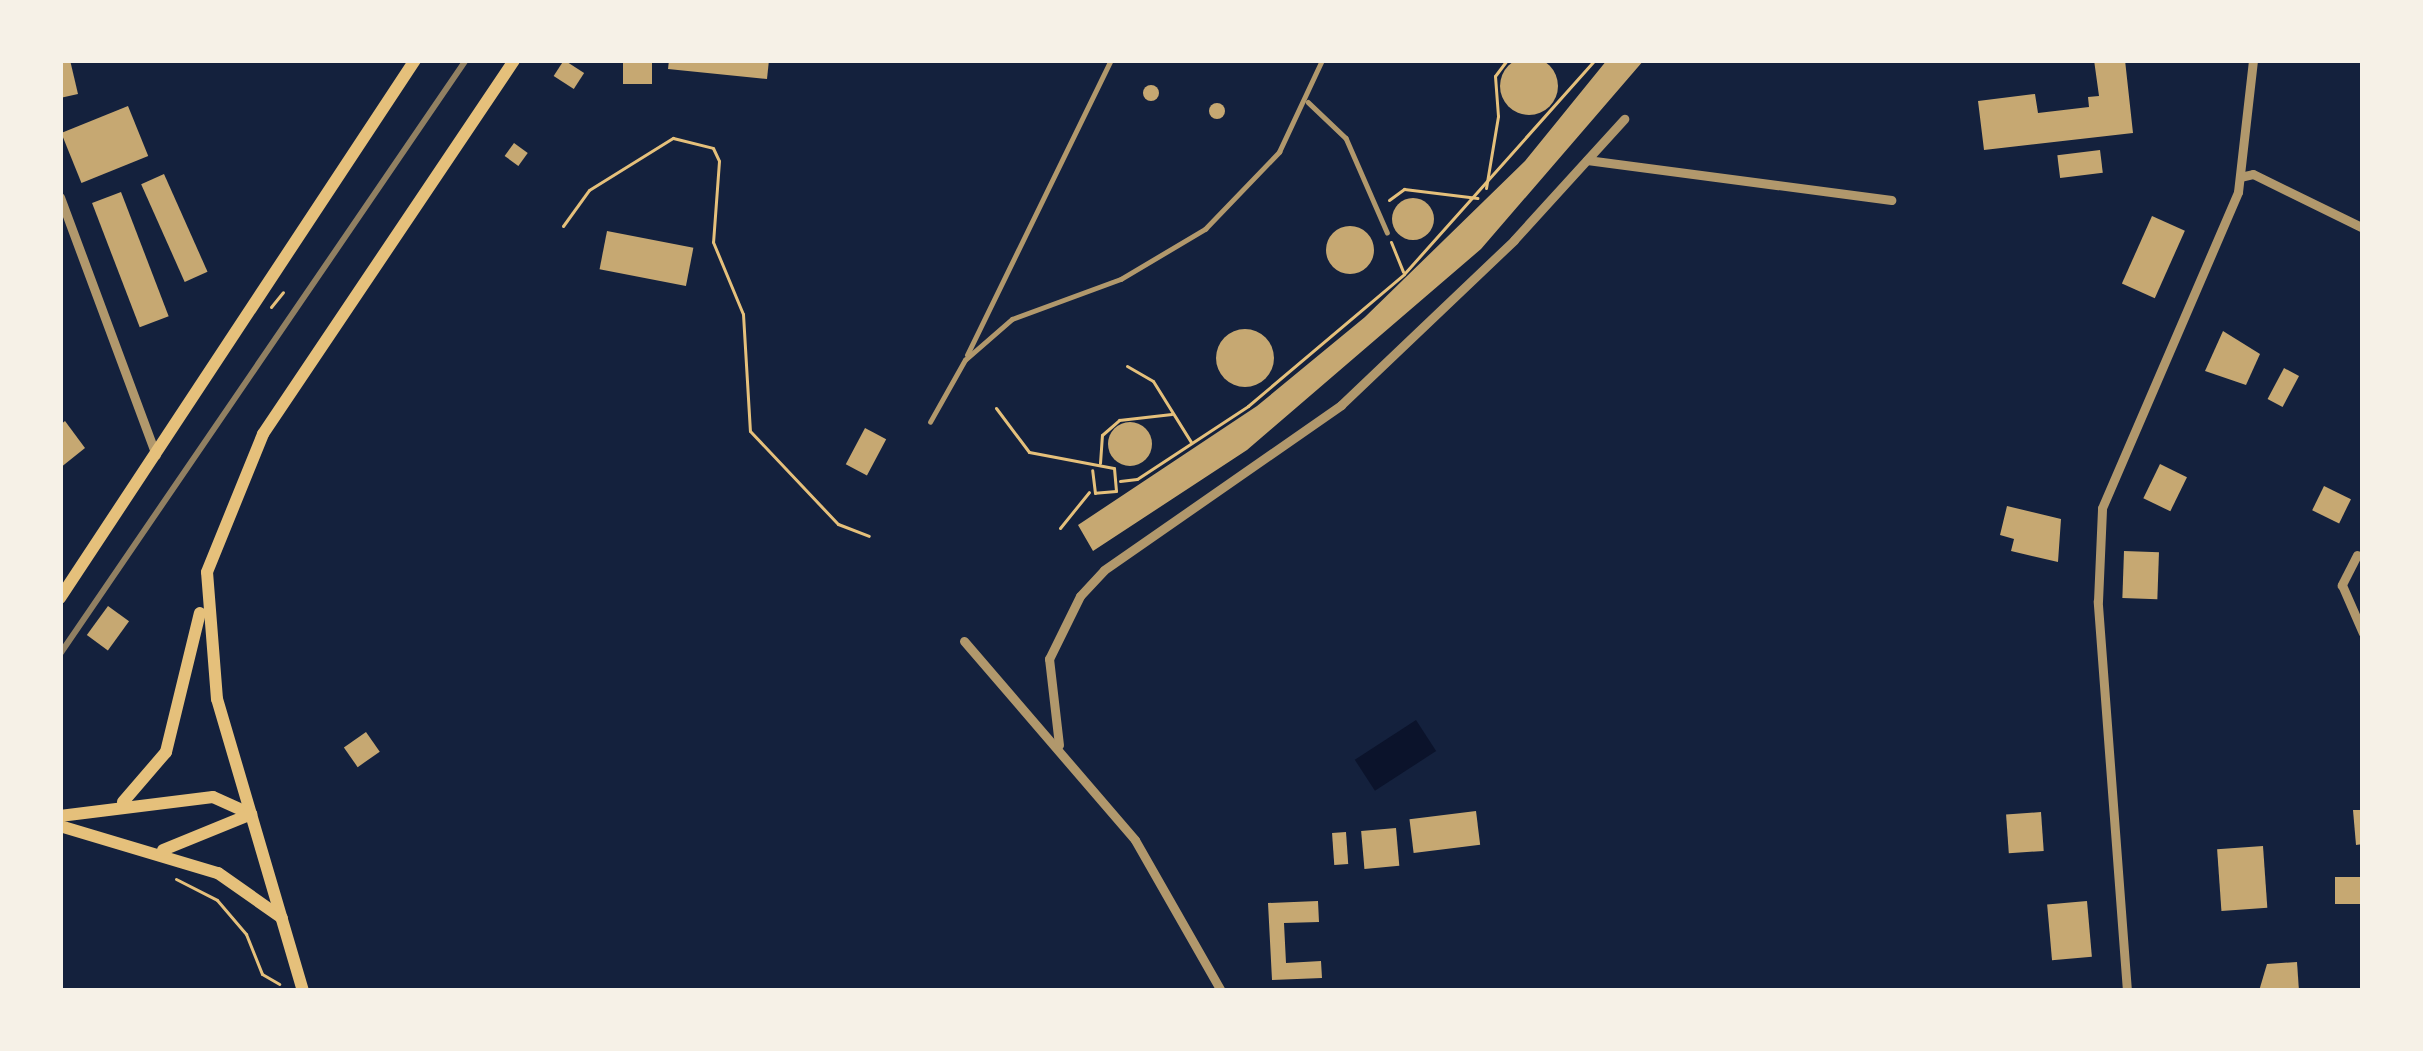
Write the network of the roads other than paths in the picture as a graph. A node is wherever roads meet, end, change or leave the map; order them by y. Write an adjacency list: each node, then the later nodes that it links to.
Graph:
1 (415, 60): 16 (main road)
2 (514, 60): 19 (main road)
3 (1111, 60): 14 (lane)
4 (1322, 60): 6 (lane)
5 (2253, 60): 9 (street)
6 (1308, 102): 13 (lane); 14 (lane)
7 (1624, 119): 8 (street)
8 (1586, 160): 11 (street); 22 (street)
9 (2240, 177): 12 (street); 31 (street)
10 (60, 197): 16 (street)
11 (1891, 200)
12 (2363, 228)
13 (1387, 232)
14 (965, 360): 15 (lane)
15 (930, 422)
16 (158, 460): 18 (main road)
17 (2357, 555): 20 (street)
18 (60, 598)
19 (203, 600): 23 (main road); 24 (main road)
20 (2363, 633)
21 (964, 641): 22 (street)
22 (1059, 745): 30 (street)
23 (123, 802): 24 (main road); 25 (main road)
24 (250, 814): 27 (main road); 28 (main road)
25 (60, 816)
26 (60, 826): 27 (main road)
27 (162, 850): 28 (main road)
28 (282, 919): 29 (main road)
29 (303, 991)
30 (1221, 991)
31 (2127, 991)

